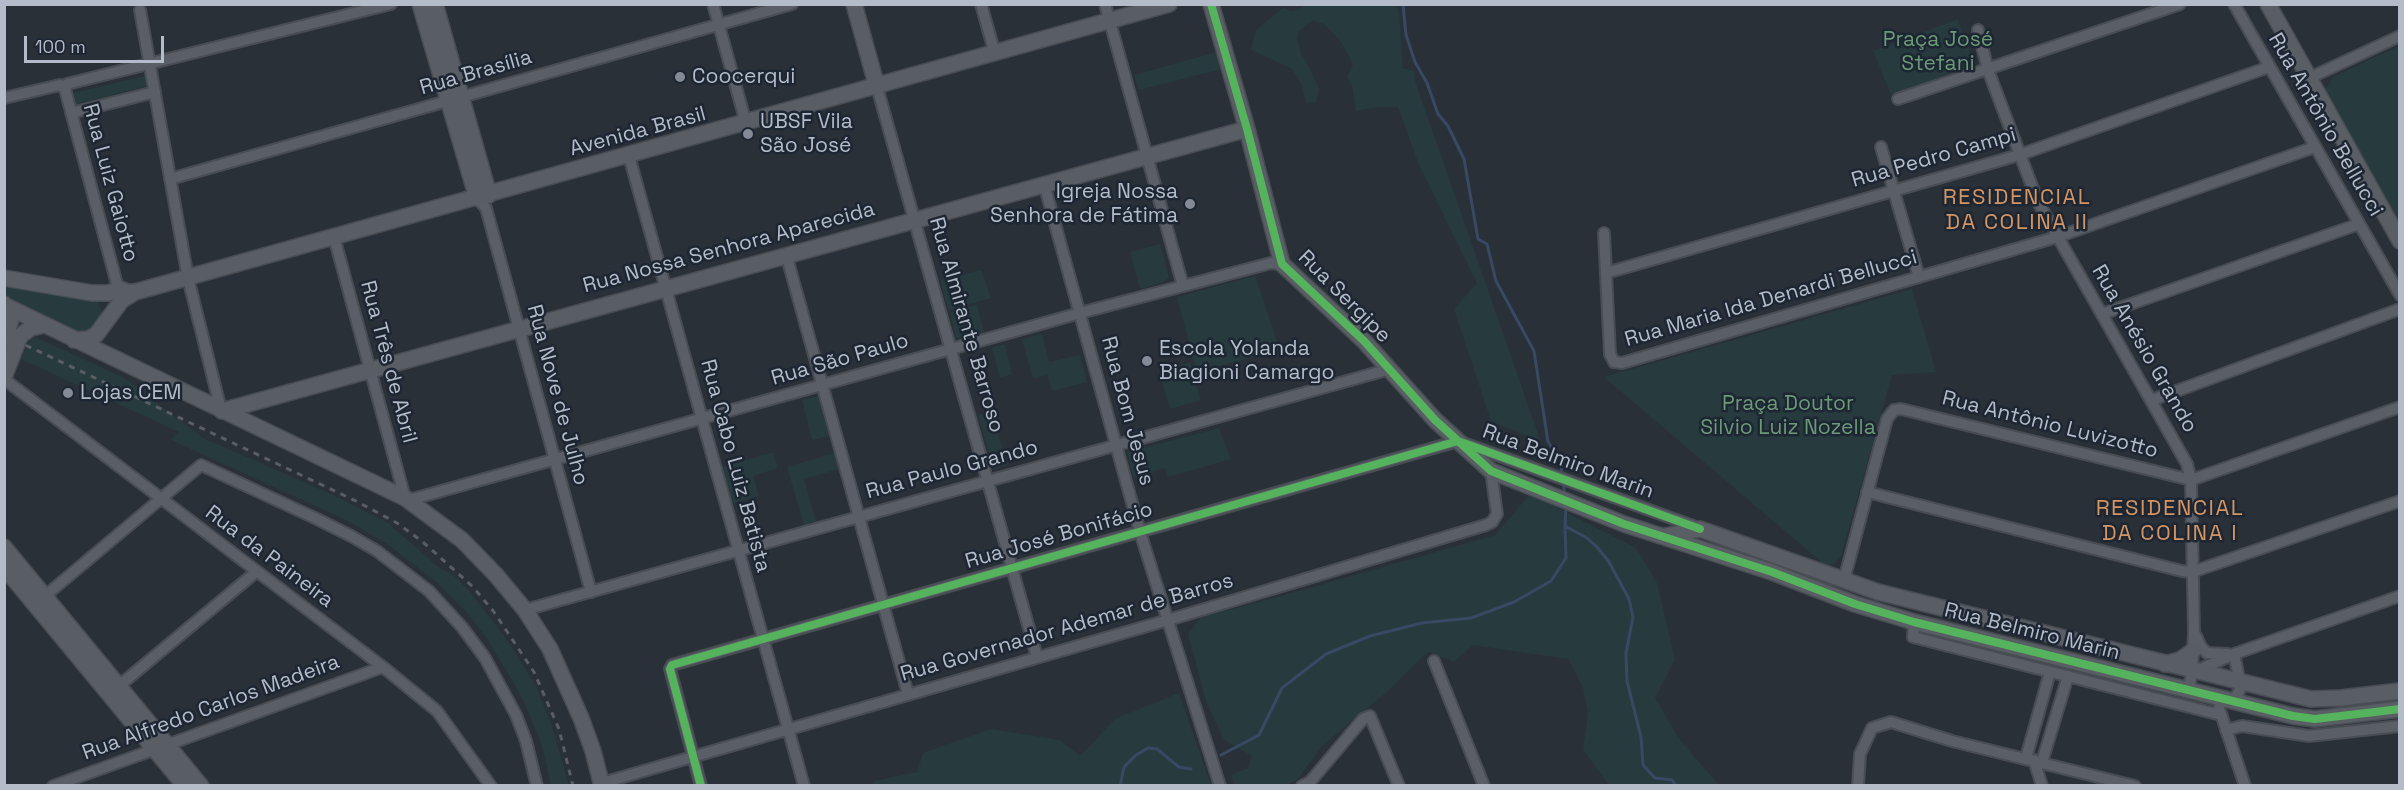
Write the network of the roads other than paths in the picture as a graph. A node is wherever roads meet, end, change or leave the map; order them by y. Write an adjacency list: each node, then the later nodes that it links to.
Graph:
1 (391, 4): 20 (street)
2 (420, 4): 28 (street)
3 (435, 4): 28 (street)
4 (713, 4): 16 (street)
5 (792, 4): 16 (street, Rua Brasília)
6 (854, 4): 24 (street, Rua Almirante Barroso)
7 (981, 4): 19 (street)
8 (1105, 4): 15 (street)
9 (1168, 4): 15 (street, Avenida Brasil)
10 (1211, 4): 32 (street, Rua Sergipe)
11 (2180, 4): 22 (street)
12 (2234, 4): 21 (street, Rua Antônio Bellucci)
13 (2268, 4): 23 (street)
14 (140, 10): 20 (street)
15 (1110, 21): 19 (street, Avenida Brasil); 37 (street)
16 (719, 25): 28 (street, Rua Brasília); 31 (street)
17 (1978, 30): 22 (street, Rua Anésio Grando)
18 (2400, 36): 23 (street)
19 (995, 54): 24 (street, Avenida Brasil)
20 (150, 64): 25 (street); 26 (street)
21 (2269, 67): 34 (street, Rua Antônio Bellucci); 35 (street, Rua Pedro Campi)
22 (1988, 70): 29 (street); 35 (street, Rua Anésio Grando)
23 (2309, 78): 47 (street)
24 (877, 87): 31 (street, Avenida Brasil); 42 (street, Rua Almirante Barroso)
25 (65, 89): 27 (street); 30 (street, Rua Luiz Gaiotto)
26 (155, 92): 30 (street); 38 (street)
27 (4, 98)
28 (455, 99): 38 (street, Rua Brasília); 41 (street)
29 (1898, 99)
30 (71, 113): 55 (street, Rua Luiz Gaiotto)
31 (746, 123): 36 (street, Avenida Brasil)
32 (1247, 129): 37 (street, Rua Nossa Senhora Aparecida); 49 (street, Rua Sergipe)
33 (1881, 147): 40 (street)
34 (2315, 147): 43 (street, Rua Antônio Bellucci); 46 (street, Rua Maria Ida Denardi Bellucci)
35 (2019, 155): 40 (street, Rua Pedro Campi); 46 (street, Rua Anésio Grando)
36 (629, 156): 41 (street, Avenida Brasil); 56 (street, Rua Cabo Luiz Batista)
37 (1147, 156): 39 (street, Rua Nossa Senhora Aparecida); 54 (street)
38 (170, 178): 52 (street)
39 (1044, 184): 42 (street, Rua Nossa Senhora Aparecida); 61 (street, Rua Bom Jesus)
40 (1894, 191): 50 (street, Rua Pedro Campi); 51 (street)
41 (484, 200): 45 (street, Avenida Brasil); 66 (street, Rua Nove de Julho)
42 (914, 219): 48 (street, Rua Nossa Senhora Aparecida); 68 (street, Rua Almirante Barroso)
43 (2359, 224): 59 (street, Rua Antônio Bellucci); 62 (street)
44 (1604, 233): 50 (street)
45 (334, 237): 52 (street, Avenida Brasil); 71 (street, Rua Três de Abril)
46 (2057, 237): 51 (street, Rua Maria Ida Denardi Bellucci); 62 (street, Rua Anésio Grando)
47 (2400, 241)
48 (786, 254): 56 (street, Rua Nossa Senhora Aparecida); 73 (street)
49 (1282, 264): 54 (street, Rua São Paulo); 70 (street, Rua Sergipe)
50 (1606, 273): 51 (street, Rua Maria Ida Denardi Bellucci)
51 (1919, 277)
52 (188, 278): 58 (street, Avenida Brasil); 77 (street)
53 (9, 281): 57 (street)
54 (1183, 286): 61 (street, Rua São Paulo)
55 (118, 288): 57 (street); 58 (street, Avenida Brasil)
56 (665, 288): 66 (street, Rua Nossa Senhora Aparecida); 78 (street, Rua Cabo Luiz Batista)
57 (92, 292): 64 (street)
58 (135, 292): 64 (street)
59 (2400, 295)
60 (2400, 309): 75 (street)
61 (1080, 313): 68 (street, Rua São Paulo); 81 (street, Rua Bom Jesus)
62 (2102, 314): 75 (street, Rua Anésio Grando)
63 (6, 317): 65 (street)
64 (106, 322): 67 (street); 69 (street)
65 (44, 325): 67 (street); 72 (street)
66 (518, 328): 71 (street, Rua Nossa Senhora Aparecida); 82 (street, Rua Nove de Julho)
67 (74, 340): 69 (street)
68 (951, 349): 73 (street, Rua São Paulo); 85 (street, Rua Almirante Barroso)
69 (105, 355): 77 (street)
70 (1390, 369): 80 (street, Rua Sergipe); 81 (street, Rua Paulo Grando)
71 (370, 370): 74 (street, Rua Nossa Senhora Aparecida); 89 (street, Rua Três de Abril)
72 (4, 378): 88 (street, Rua da Paineira)
73 (822, 385): 78 (street, Rua São Paulo); 91 (street)
74 (262, 399): 77 (street, Rua Nossa Senhora Aparecida); 79 (street)
75 (2152, 400): 84 (street, Rua Anésio Grando)
76 (2400, 407): 84 (street)
77 (222, 410): 79 (street)
78 (702, 418): 82 (street, Rua São Paulo); 96 (street, Rua Cabo Luiz Batista)
79 (251, 424): 89 (street)
80 (1458, 441): 83 (street, Rua Sergipe); 92 (street, Rua Belmiro Marin); 93 (street, Rua José Bonifácio)
81 (1116, 445): 85 (street, Rua Paulo Grando); 93 (street, Rua Bom Jesus)
82 (554, 460): 89 (street, Rua São Paulo); 102 (street, Rua Nove de Julho)
83 (1491, 471): 87 (street, Rua Sergipe); 107 (street, Rua Governador Ademar de Barros)
84 (2191, 480): 86 (street, Rua Antônio Luvizotto); 100 (street, Rua Anésio Grando)
85 (988, 481): 91 (street, Rua Paulo Grando); 98 (street, Rua Almirante Barroso)
86 (1868, 492): 100 (street); 101 (street)
87 (1550, 496): 94 (street, Rua Belmiro Marin)
88 (161, 499): 99 (street, Rua da Paineira); 104 (street); 142 (street)
89 (407, 499): 106 (street)
90 (2400, 501): 100 (street)
91 (859, 516): 96 (street, Rua Paulo Grando); 105 (street)
92 (1700, 528): 94 (street); 101 (street, Rua Belmiro Marin)
93 (1140, 532): 98 (street, Rua José Bonifácio); 107 (street, Rua Bom Jesus)
94 (1665, 537): 108 (street, Rua Belmiro Marin)
95 (4, 547): 104 (street)
96 (739, 551): 102 (street, Rua Paulo Grando); 111 (street, Rua Cabo Luiz Batista)
97 (4, 567): 104 (street)
98 (1012, 568): 105 (street, Rua José Bonifácio); 114 (street, Rua Almirante Barroso)
99 (256, 572): 117 (street, Rua da Paineira); 122 (street)
100 (2192, 572): 110 (street, Rua Anésio Grando)
101 (1844, 580): 116 (street, Rua Belmiro Marin)
102 (591, 592): 106 (street, Rua Paulo Grando)
103 (2400, 596): 113 (street)
104 (40, 600): 109 (street)
105 (884, 605): 111 (street, Rua José Bonifácio); 125 (street)
106 (525, 610): 136 (street)
107 (1167, 620): 114 (street, Rua Governador Ademar de Barros); 145 (street, Rua Bom Jesus)
108 (1914, 622): 119 (street); 123 (street, Rua Belmiro Marin)
109 (64, 629): 122 (street); 133 (street)
110 (2194, 632): 112 (street, Rua Anésio Grando); 113 (street)
111 (763, 639): 131 (street, Rua Cabo Luiz Batista); 134 (street, Rua José Bonifácio)
112 (2194, 650): 116 (street); 118 (street, Rua Anésio Grando)
113 (2234, 654): 118 (street); 121 (street)
114 (1037, 657): 125 (street, Rua Governador Ademar de Barros)
115 (1434, 661): 147 (street)
116 (2164, 664): 118 (street, Rua Belmiro Marin)
117 (383, 667): 133 (street, Rua Alfredo Carlos Madeira); 141 (street, Rua da Paineira)
118 (2193, 671): 121 (street, Rua Belmiro Marin); 123 (street, Rua Anésio Grando)
119 (2050, 672): 120 (street); 135 (street)
120 (2068, 676): 129 (street); 135 (street)
121 (2240, 682): 124 (street, Rua Belmiro Marin); 127 (street)
122 (120, 685): 133 (street)
123 (2189, 689): 126 (street, Rua Belmiro Marin)
124 (2400, 691)
125 (909, 694): 131 (street, Rua Governador Ademar de Barros)
126 (2215, 696): 127 (street, Rua Belmiro Marin); 129 (street)
127 (2234, 700): 128 (street, Rua Belmiro Marin)
128 (2400, 709)
129 (2221, 715): 132 (street)
130 (2400, 726): 132 (street)
131 (787, 729): 134 (street, Rua Governador Ademar de Barros); 144 (street, Rua Cabo Luiz Batista)
132 (2226, 730): 151 (street)
133 (162, 747): 138 (street, Rua Alfredo Carlos Madeira); 139 (street); 140 (street)
134 (693, 756): 136 (street, Rua Governador Ademar de Barros); 143 (street)
135 (2034, 760): 148 (street); 149 (street); 150 (street)
136 (602, 784)
137 (1308, 784): 146 (street)
138 (53, 786)
139 (185, 786)
140 (201, 786)
141 (491, 786)
142 (537, 786)
143 (701, 786)
144 (804, 786)
145 (1220, 786)
146 (1399, 786)
147 (1484, 786)
148 (1858, 786)
149 (2042, 786)
150 (2135, 786)
151 (2245, 786)

